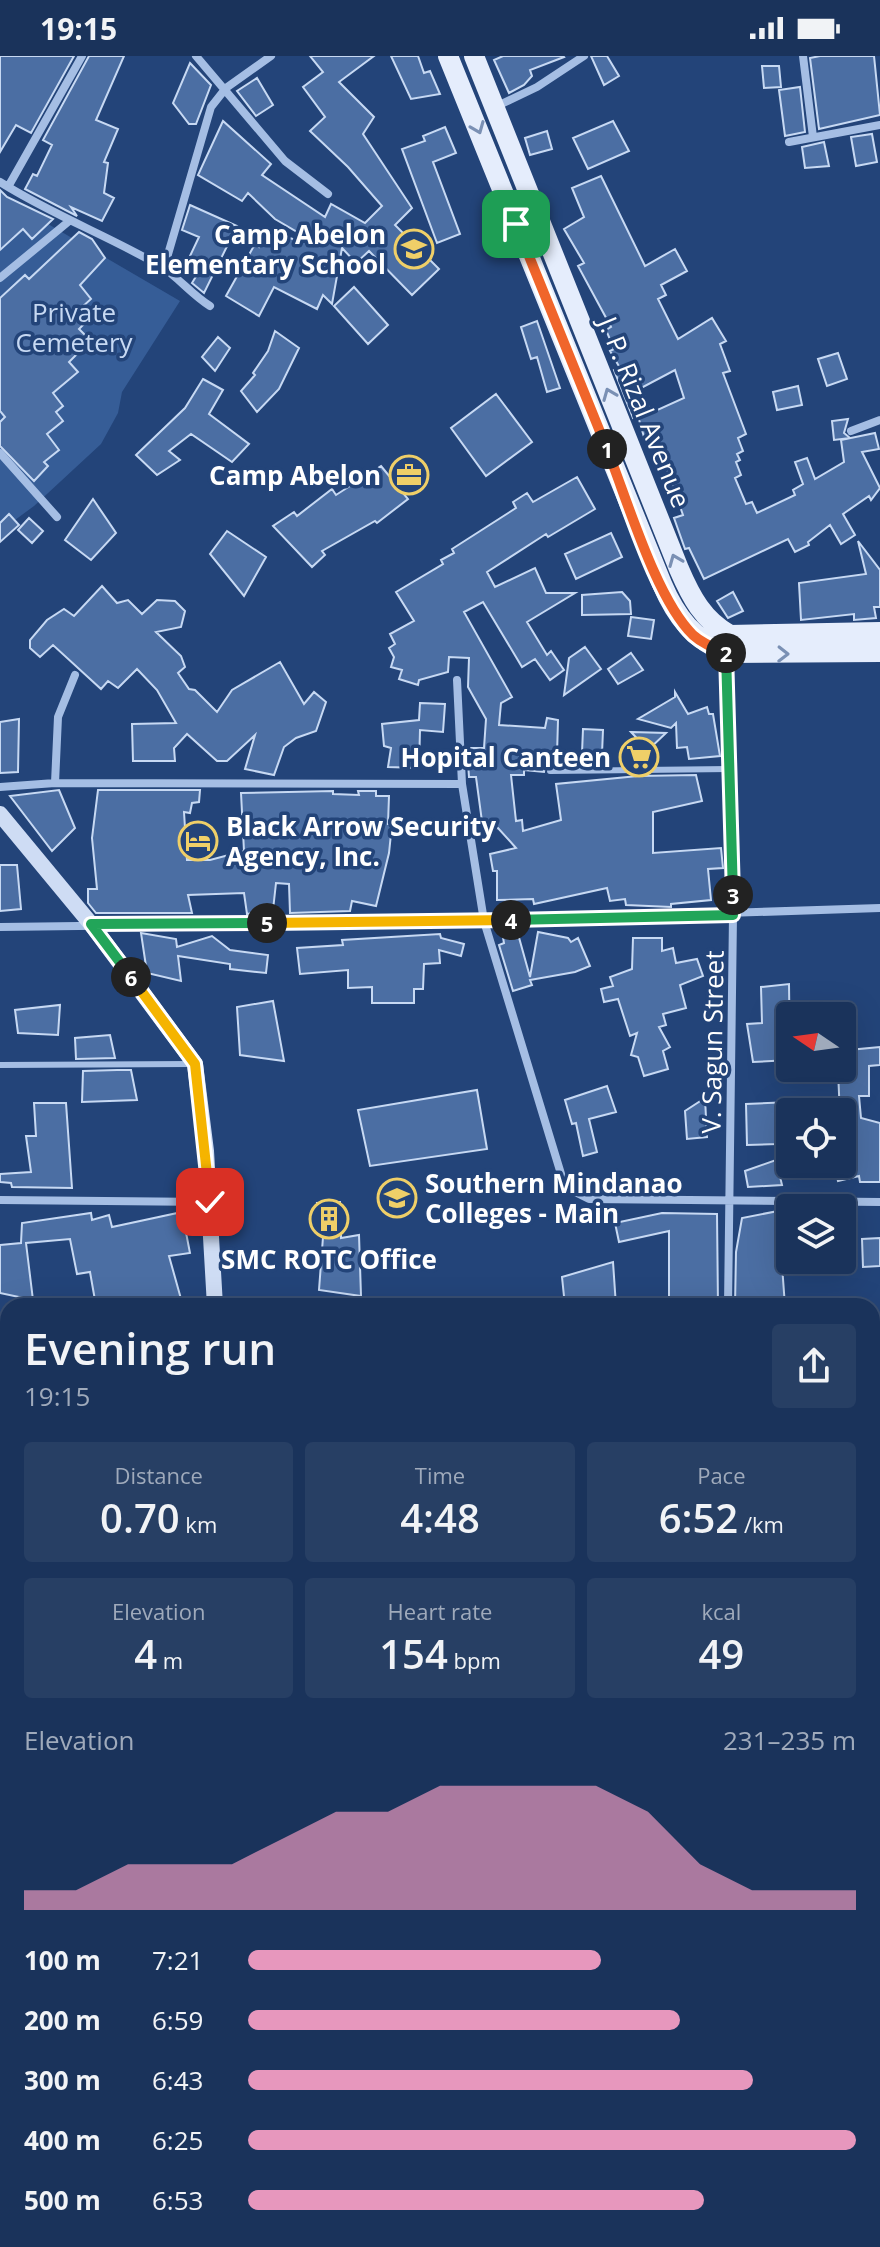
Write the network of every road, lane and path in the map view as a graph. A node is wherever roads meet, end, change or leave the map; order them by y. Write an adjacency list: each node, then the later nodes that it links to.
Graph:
1 (82, 56): 13 (street)
2 (196, 56): 8 (street)
3 (271, 56): 8 (street)
4 (448, 56): 17 (main road, J. P. Rizal Avenue, one-way to 17)
5 (474, 56): 9 (main road, J. P. Rizal Avenue)
6 (584, 56): 9 (street)
7 (803, 56): 11 (street)
8 (226, 88): 14 (street); 18 (street)
9 (494, 108): 15 (main road, J. P. Rizal Avenue)
10 (880, 125): 11 (street)
11 (813, 137): 12 (street)
12 (789, 142)
13 (4, 184): 16 (street)
14 (328, 194)
15 (537, 214): 17 (main road); 21 (main road, J. P. Rizal Avenue)
16 (68, 222): 18 (street); 19 (street)
17 (516, 224): 22 (main road, J. P. Rizal Avenue)
18 (164, 268): 20 (street)
19 (0, 278)
20 (210, 306)
21 (587, 337): 22 (main road); 26 (main road, J. P. Rizal Avenue, one-way to 21)
22 (566, 346): 27 (main road, J. P. Rizal Avenue)
23 (880, 420): 24 (street)
24 (851, 431)
25 (0, 453): 28 (street)
26 (642, 475): 27 (main road); 29 (main road, J. P. Rizal Avenue, one-way to 26)
27 (621, 484): 30 (main road, J. P. Rizal Avenue)
28 (57, 517)
29 (688, 590): 30 (main road); 32 (main road, J. P. Rizal Avenue)
30 (668, 599): 32 (main road, J. P. Rizal Avenue)
31 (880, 632): 32 (main road)
32 (728, 644): 33 (main road, J. P. Rizal Avenue, one-way to 33); 36 (street, V. Sagun Street)
33 (880, 652)
34 (75, 675): 38 (street)
35 (457, 680): 39 (street)
36 (730, 769): 37 (lane); 43 (street, V. Sagun Street)
37 (550, 771)
38 (55, 783): 39 (street); 40 (street)
39 (462, 784): 44 (street)
40 (0, 787)
41 (0, 814): 45 (street)
42 (880, 908): 43 (street)
43 (733, 915): 44 (street); 49 (street, V. Sagun Street)
44 (484, 921): 45 (street); 49 (street)
45 (91, 924): 46 (street); 47 (street)
46 (0, 927)
47 (195, 1064): 48 (lane); 51 (street)
48 (0, 1065)
49 (729, 1199): 52 (street); 54 (street, V. Sagun Street)
50 (0, 1200): 51 (street)
51 (210, 1202): 53 (street)
52 (880, 1202)
53 (215, 1298)
54 (728, 1298)

